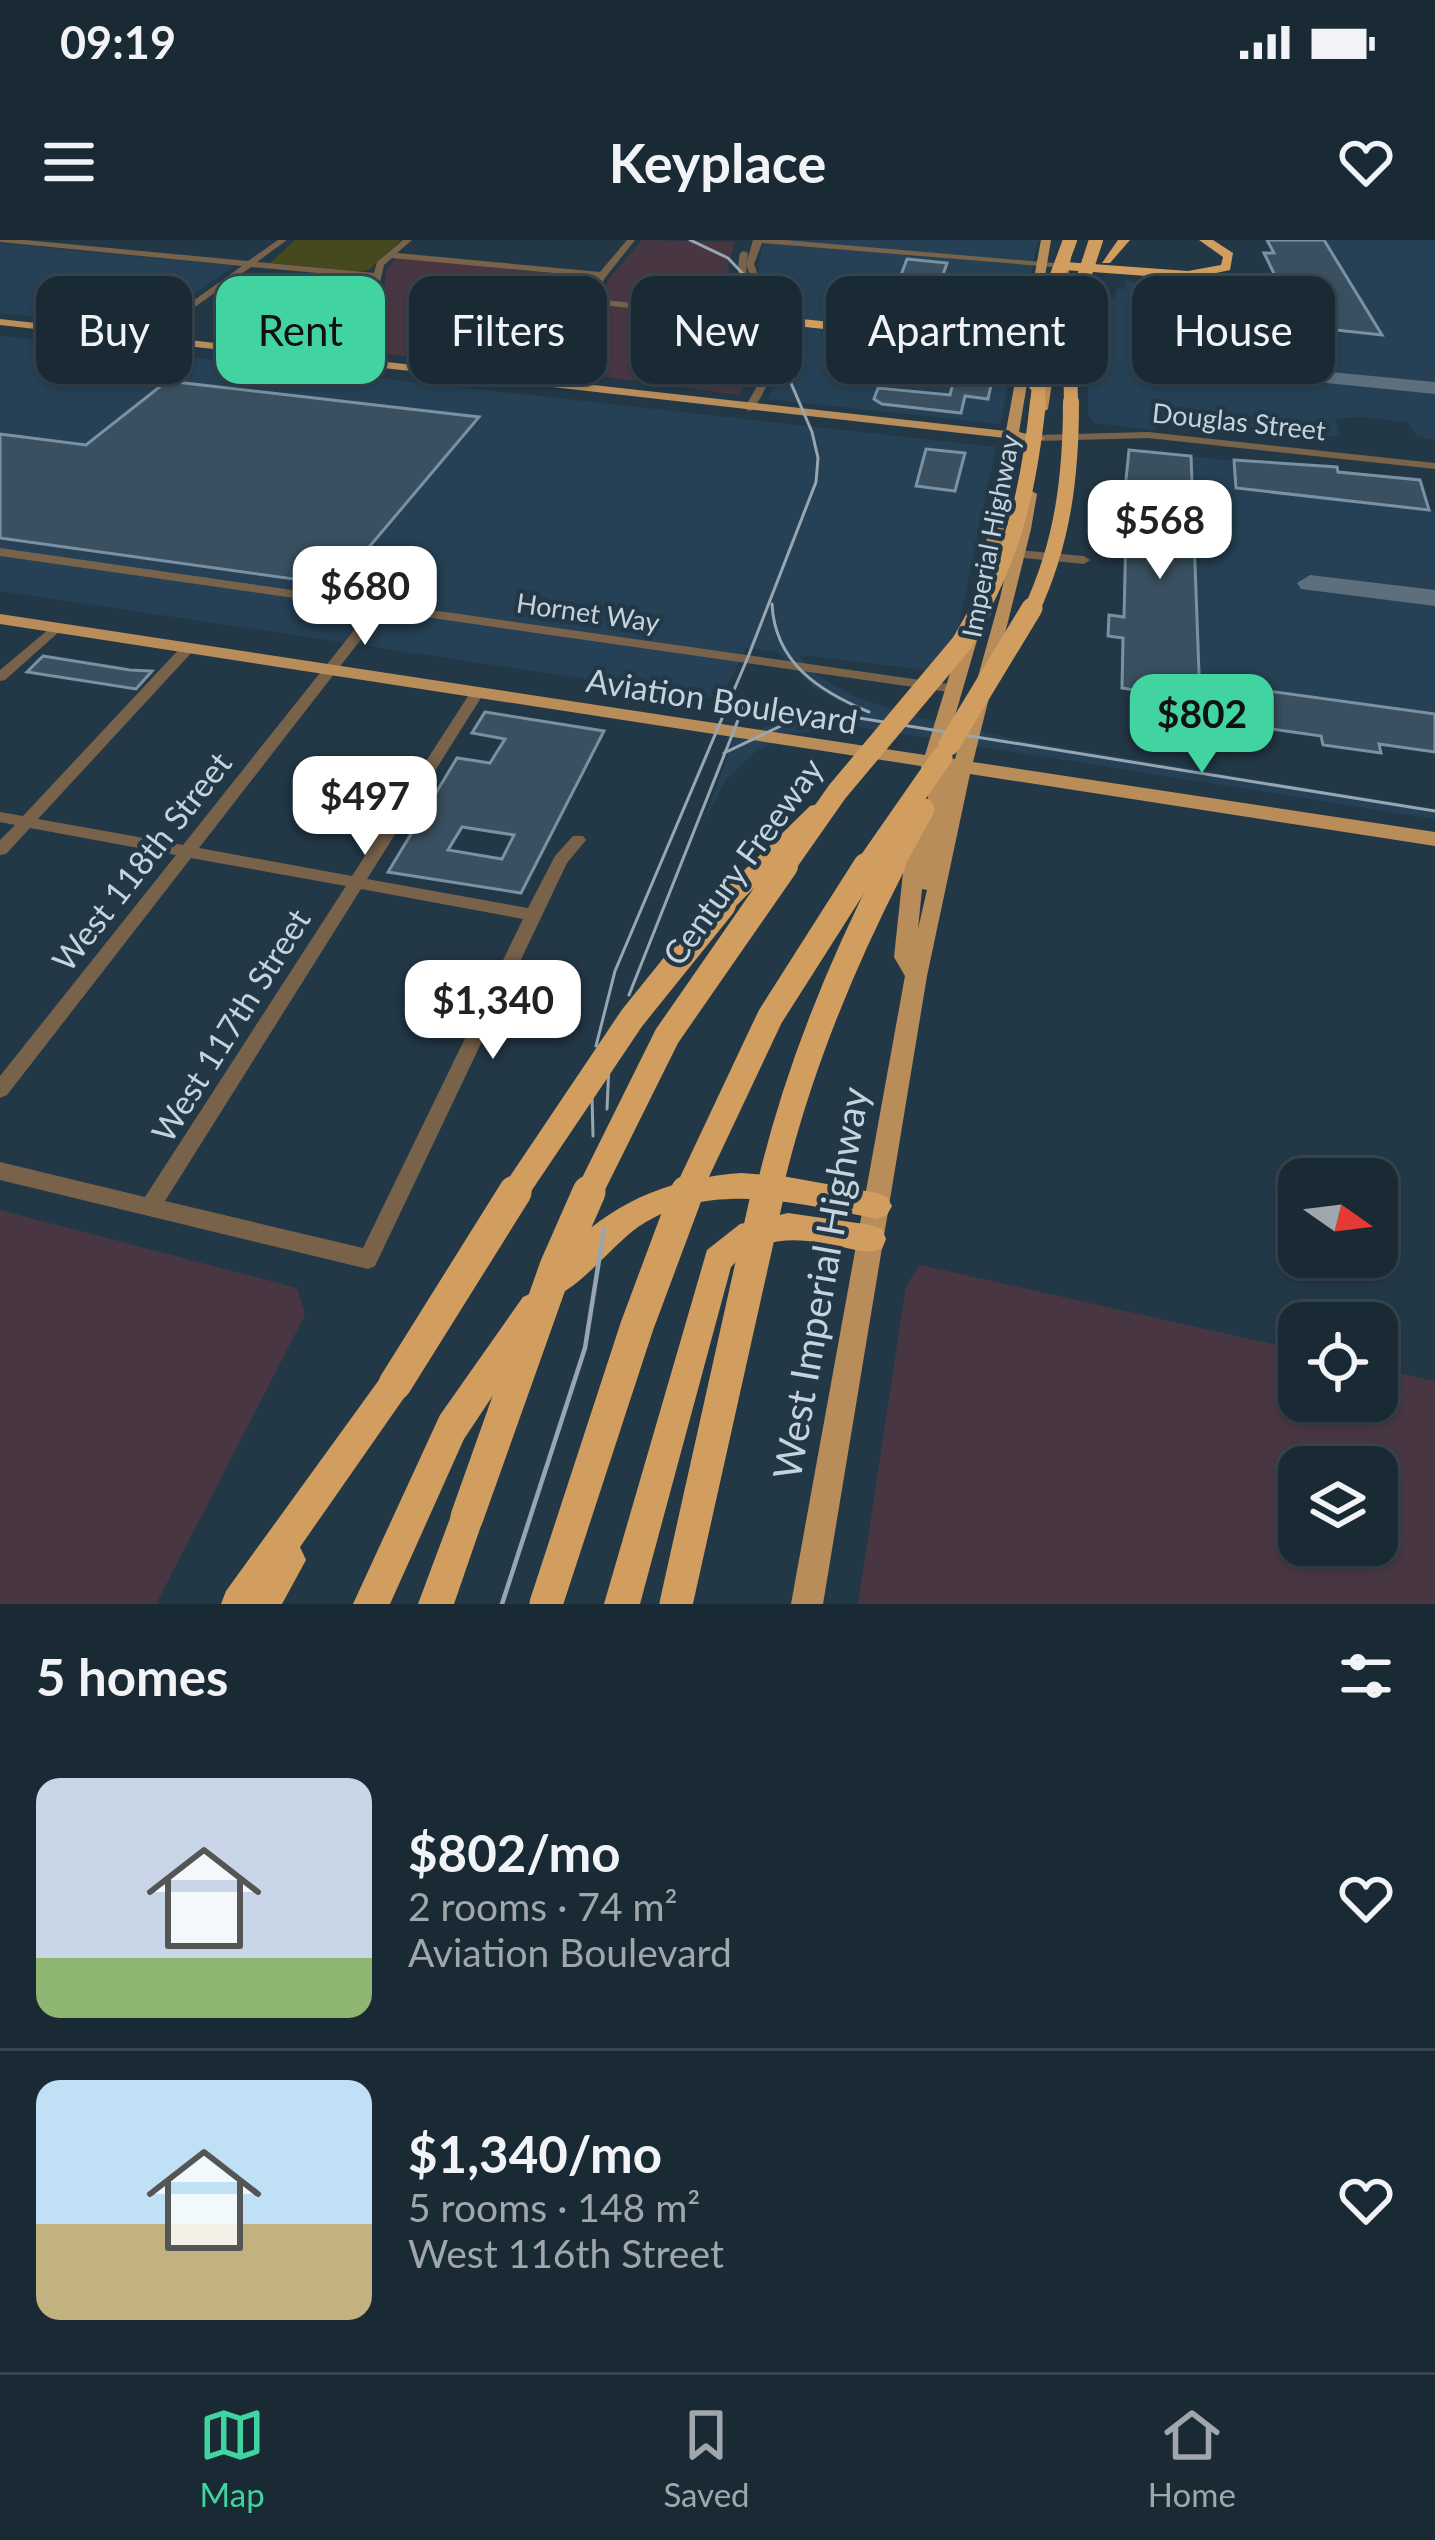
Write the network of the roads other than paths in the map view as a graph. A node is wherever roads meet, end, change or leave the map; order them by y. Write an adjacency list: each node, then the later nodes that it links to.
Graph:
1 (0, 240): 13 (street)
2 (283, 240): 13 (street)
3 (408, 240): 12 (street)
4 (631, 240): 16 (street)
5 (755, 240): 14 (street); 18 (street)
6 (1046, 240): 14 (main road, Imperial Highway)
7 (1057, 240): 20 (highway, bridge)
8 (1069, 240): 15 (main road, Imperial Highway); 21 (highway, Century Freeway, bridge)
9 (1096, 240): 23 (highway, bridge)
10 (1124, 240): 24 (highway)
11 (1205, 240): 15 (highway)
12 (390, 255): 16 (street); 17 (street)
13 (250, 264): 17 (street); 25 (street)
14 (1041, 264): 15 (street); 19 (main road, Imperial Highway)
15 (1065, 266): 22 (main road, Imperial Highway)
16 (602, 275)
17 (375, 276)
18 (753, 276)
19 (1039, 276)
20 (1052, 276)
21 (1057, 276)
22 (1063, 276)
23 (1085, 276)
24 (1098, 276)
25 (192, 306)
26 (0, 322): 28 (main road)
27 (802, 324): 37 (highway, bridge)
28 (36, 326)
29 (547, 384): 38 (main road)
30 (755, 384): 38 (street)
31 (760, 384): 38 (street)
32 (1021, 384): 39 (main road, Imperial Highway)
33 (1034, 384): 37 (main road)
34 (1042, 384): 37 (highway, Century Freeway, bridge)
35 (1043, 384): 37 (main road, Imperial Highway)
36 (1072, 384): 55 (highway, bridge)
37 (1041, 394): 40 (main road, Imperial Highway); 56 (highway, Century Freeway, bridge)
38 (745, 408): 39 (main road)
39 (1010, 436): 40 (main road); 42 (main road, Imperial Highway)
40 (1038, 438): 41 (street, Douglas Street); 44 (main road, Imperial Highway)
41 (1435, 466)
42 (992, 548): 49 (main road); 53 (main road, Imperial Highway)
43 (0, 552): 46 (street, Hornet Way)
44 (1018, 554): 45 (street); 49 (main road, Imperial Highway)
45 (1084, 560)
46 (380, 606): 51 (street, West 118th Street); 53 (street, Hornet Way)
47 (0, 619): 48 (main road, Aviation Boulevard)
48 (55, 628): 50 (main road, Aviation Boulevard); 52 (street)
49 (998, 638): 55 (main road, Imperial Highway)
50 (188, 649): 51 (main road, Aviation Boulevard); 58 (street)
51 (330, 670): 54 (main road, Aviation Boulevard); 62 (street, West 118th Street)
52 (0, 677)
53 (955, 689): 55 (main road, Imperial Highway)
54 (477, 692): 55 (main road, Aviation Boulevard); 63 (street, West 117th Street)
55 (945, 762): 59 (main road, Aviation Boulevard); 65 (main road, West Imperial Highway); 65 (main road); 66 (main road, West Imperial Highway); 77 (highway, bridge); 79 (highway, bridge)
56 (837, 792): 72 (highway, bridge); 76 (highway, Century Freeway, bridge)
57 (0, 817): 58 (street)
58 (27, 822): 61 (street); 62 (street)
59 (1435, 839)
60 (578, 840): 64 (street)
61 (0, 850)
62 (187, 851): 63 (street); 67 (street, West 118th Street)
63 (355, 883): 64 (street); 70 (street, West 117th Street)
64 (533, 915): 70 (street)
65 (929, 934): 66 (main road, West Imperial Highway)
66 (916, 976): 69 (main road, West Imperial Highway)
67 (0, 1090)
68 (0, 1171): 70 (street)
69 (877, 1206): 71 (main road, West Imperial Highway); 75 (highway, bridge)
70 (150, 1207)
71 (871, 1239): 78 (highway); 80 (main road, West Imperial Highway)
72 (395, 1384): 73 (highway); 74 (highway)
73 (238, 1604)
74 (261, 1604)
75 (371, 1604)
76 (436, 1604)
77 (547, 1604)
78 (622, 1604)
79 (676, 1604)
80 (807, 1604)

